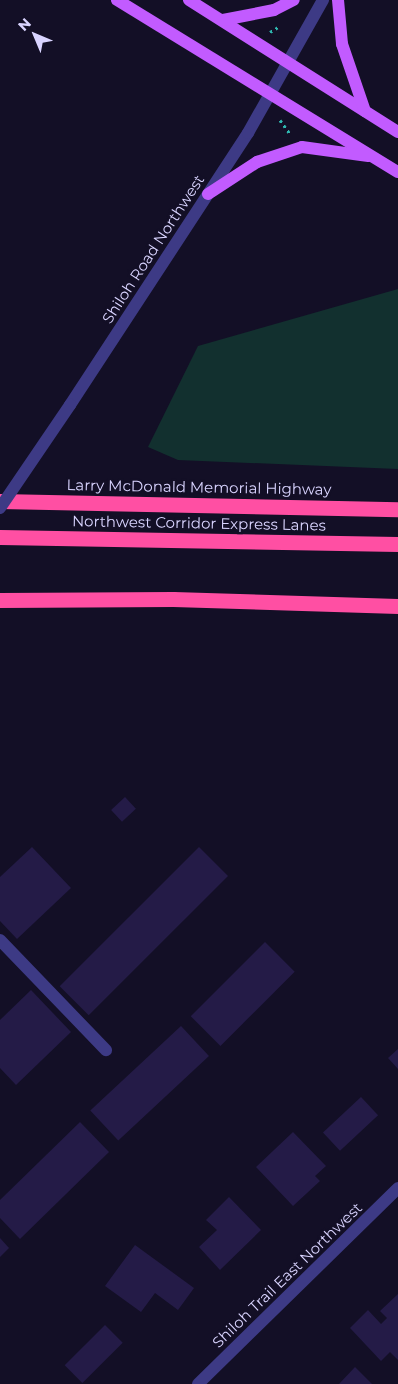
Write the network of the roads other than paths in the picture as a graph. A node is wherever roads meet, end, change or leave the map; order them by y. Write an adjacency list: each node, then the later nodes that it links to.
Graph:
1 (117, 0): 8 (main road)
2 (189, 0): 6 (main road)
3 (294, 0): 6 (main road)
4 (323, 0): 7 (street, Shiloh Road Northwest)
5 (338, 0): 9 (main road)
6 (223, 20): 7 (main road)
7 (289, 61): 8 (street, Shiloh Road Northwest); 9 (main road)
8 (271, 92): 11 (main road); 13 (street, Shiloh Road Northwest)
9 (365, 111): 10 (main road)
10 (398, 132)
11 (374, 157): 12 (main road); 13 (main road)
12 (398, 172)
13 (208, 194): 15 (street, Shiloh Road Northwest, bridge)
14 (0, 501): 16 (highway, Larry McDonald Memorial Highway)
15 (0, 508)
16 (398, 509)
17 (0, 537): 18 (highway, Northwest Corridor Express Lanes)
18 (398, 544)
19 (0, 600): 20 (highway)
20 (398, 606)
21 (0, 940): 22 (street)
22 (106, 1050)
23 (398, 1188): 24 (street, Shiloh Trail East Northwest)
24 (198, 1384)

